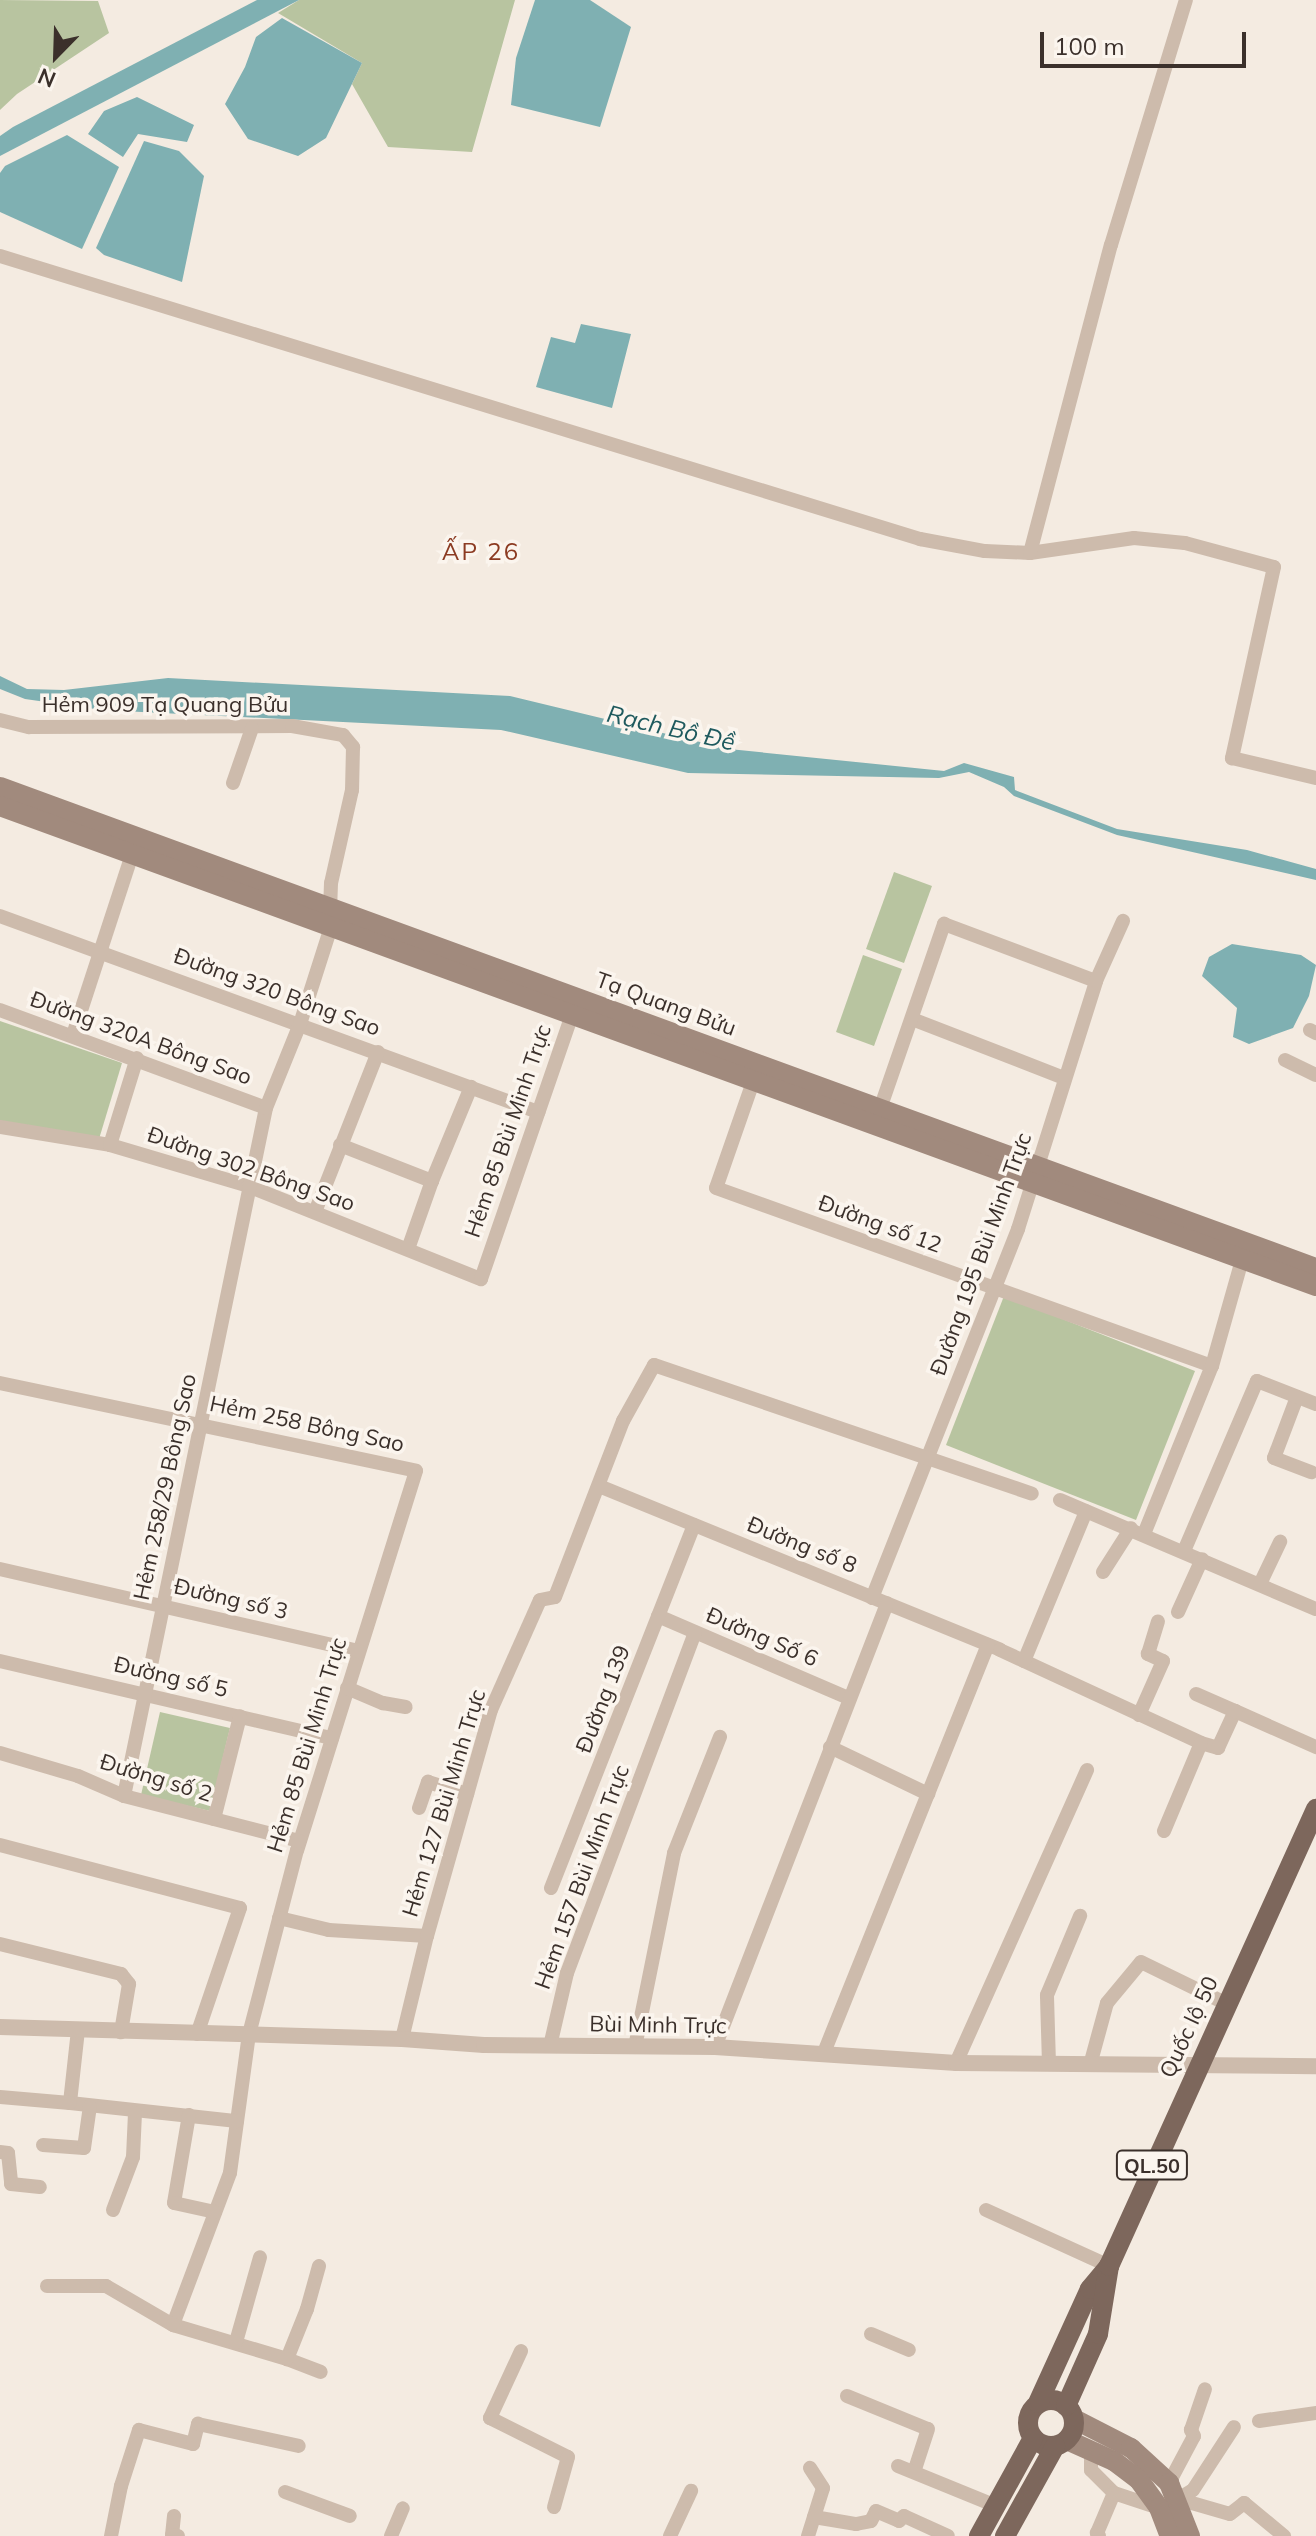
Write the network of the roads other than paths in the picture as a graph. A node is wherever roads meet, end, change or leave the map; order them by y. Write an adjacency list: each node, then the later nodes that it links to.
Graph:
1 (1186, 0): 3 (street)
2 (0, 256): 3 (street)
3 (1030, 553): 6 (street)
4 (0, 720): 5 (street, Hẻm 909 Tạ Quang Bửu)
5 (252, 728): 7 (street); 12 (street, Hẻm 909 Tạ Quang Bửu)
6 (1316, 778)
7 (233, 783)
8 (0, 787): 12 (main road, Tạ Quang Bửu)
9 (0, 806): 10 (main road, Tạ Quang Bửu)
10 (132, 855): 12 (main road, Tạ Quang Bửu); 14 (street)
11 (0, 916): 14 (street, Đường 320 Bông Sao)
12 (331, 918): 16 (main road, Tạ Quang Bửu); 19 (street, Hẻm 909 Tạ Quang Bửu)
13 (1123, 921): 15 (street, Đường 195 Bùi Minh Trực)
14 (99, 952): 19 (street, Đường 320 Bông Sao); 20 (street)
15 (1096, 981): 18 (street); 25 (street, Đường 195 Bùi Minh Trực)
16 (576, 1006): 26 (main road, Tạ Quang Bửu); 28 (main road, Tạ Quang Bửu); 30 (street, Hẻm 85 Bùi Minh Trực)
17 (0, 1010): 20 (street, Đường 320A Bông Sao)
18 (912, 1019): 25 (street); 28 (street)
19 (300, 1024): 21 (street, Đường 320 Bông Sao); 29 (street, Hẻm 258/29 Bông Sao)
20 (73, 1035): 22 (street, Đường 320A Bông Sao)
21 (378, 1052): 27 (street, Đường 320 Bông Sao); 33 (street)
22 (137, 1058): 29 (street, Đường 320A Bông Sao); 32 (street)
23 (1285, 1060): 24 (street)
24 (1316, 1075)
25 (1064, 1078): 34 (street, Đường 195 Bùi Minh Trực)
26 (754, 1079): 34 (main road, Tạ Quang Bửu); 43 (street, Đường số 12)
27 (471, 1087): 30 (street, Đường 320 Bông Sao); 35 (street)
28 (881, 1106): 34 (main road, Tạ Quang Bửu)
29 (266, 1108): 36 (street, Hẻm 258/29 Bông Sao)
30 (538, 1112): 41 (street, Hẻm 85 Bùi Minh Trực)
31 (0, 1127): 32 (street, Đường 302 Bông Sao)
32 (110, 1145): 36 (street, Đường 302 Bông Sao)
33 (340, 1145): 35 (street); 37 (street)
34 (1036, 1175): 39 (main road, Tạ Quang Bửu); 40 (main road, Tạ Quang Bửu); 43 (street, Đường 195 Bùi Minh Trực)
35 (432, 1181): 38 (street)
36 (248, 1186): 37 (street, Đường 302 Bông Sao); 48 (street, Hẻm 258/29 Bông Sao)
37 (315, 1212): 38 (street, Đường 302 Bông Sao)
38 (408, 1249): 41 (street, Đường 302 Bông Sao)
39 (1242, 1260): 42 (main road, Tạ Quang Bửu); 44 (street)
40 (1316, 1268)
41 (481, 1279)
42 (1316, 1286)
43 (995, 1289): 44 (street, Đường số 12); 49 (street, Đường 195 Bùi Minh Trực)
44 (1212, 1366): 57 (street)
45 (0, 1383): 48 (street, Hẻm 258 Bông Sao)
46 (1297, 1397): 47 (street); 51 (street); 59 (street)
47 (1316, 1404)
48 (200, 1423): 50 (street, Hẻm 258 Bông Sao); 66 (street, Hẻm 258/29 Bông Sao)
49 (928, 1457): 52 (street); 53 (street); 64 (street, Đường 195 Bùi Minh Trực)
50 (416, 1471): 73 (street, Hẻm 85 Bùi Minh Trực)
51 (1311, 1472)
52 (599, 1486): 56 (street, Đường số 8); 91 (street, Hẻm 127 Bùi Minh Trực)
53 (1032, 1494)
54 (1060, 1500): 55 (street)
55 (1086, 1511): 57 (street); 75 (street)
56 (694, 1525): 64 (street, Đường số 8); 69 (street, Đường 139)
57 (1138, 1531): 59 (street); 62 (street)
58 (1280, 1542): 63 (street)
59 (1184, 1551): 60 (street)
60 (1202, 1559): 63 (street); 68 (street)
61 (0, 1569): 66 (street, Đường số 3)
62 (1103, 1572)
63 (1260, 1584): 67 (street)
64 (872, 1598): 65 (street, Đường số 8)
65 (887, 1603): 72 (street, Đường số 8); 79 (street)
66 (161, 1606): 73 (street, Đường số 3); 77 (street, Hẻm 258/29 Bông Sao)
67 (1316, 1609)
68 (1178, 1612)
69 (658, 1616): 71 (street, Đường Số 6); 100 (street, Đường 139)
70 (1158, 1622): 82 (street)
71 (695, 1633): 79 (street, Đường Số 6); 112 (street, Hẻm 157 Bùi Minh Trực)
72 (988, 1645): 75 (street, Đường số 8); 92 (street)
73 (359, 1651): 76 (street, Hẻm 85 Bùi Minh Trực)
74 (0, 1661): 77 (street, Đường số 5)
75 (1024, 1661): 82 (street, Đường số 8)
76 (347, 1688): 80 (street); 85 (street, Hẻm 85 Bùi Minh Trực)
77 (145, 1693): 83 (street, Đường số 5); 93 (street, Hẻm 258/29 Bông Sao)
78 (1196, 1694): 81 (street)
79 (848, 1698): 87 (street)
80 (406, 1707)
81 (1235, 1711): 86 (street); 88 (street)
82 (1139, 1715): 86 (street, Đường số 8)
83 (240, 1716): 85 (street, Đường số 5); 96 (street)
84 (720, 1737): 113 (street)
85 (332, 1738): 98 (street, Hẻm 85 Bùi Minh Trực)
86 (1201, 1743): 97 (street)
87 (830, 1747): 92 (street); 114 (street)
88 (1316, 1747)
89 (0, 1753): 93 (street, Đường số 2)
90 (1087, 1770): 116 (street)
91 (467, 1794): 94 (street); 103 (street, Hẻm 127 Bùi Minh Trực)
92 (928, 1794): 115 (street)
93 (124, 1796): 96 (street, Đường số 2)
94 (419, 1808)
95 (1316, 1809): 105 (main road, Quốc lộ 50 / QL.50)
96 (214, 1819): 98 (street, Đường số 2)
97 (1164, 1831)
98 (299, 1841): 102 (street, Hẻm 85 Bùi Minh Trực)
99 (0, 1845): 109 (street)
100 (551, 1888)
101 (1080, 1916): 117 (street)
102 (279, 1918): 103 (street); 110 (street, Hẻm 85 Bùi Minh Trực)
103 (427, 1936): 111 (street, Hẻm 127 Bùi Minh Trực)
104 (0, 1944): 108 (street)
105 (1227, 2004): 118 (street); 119 (main road, Quốc lộ 50 / QL.50)
106 (0, 2027): 107 (street, Bùi Minh Trực)
107 (78, 2030): 108 (street, Bùi Minh Trực); 122 (street)
108 (121, 2032): 109 (street, Bùi Minh Trực)
109 (197, 2034): 110 (street, Bùi Minh Trực)
110 (249, 2034): 111 (street, Bùi Minh Trực); 126 (street, Hẻm 85 Bùi Minh Trực)
111 (402, 2039): 112 (street, Bùi Minh Trực)
112 (550, 2046): 113 (street, Bùi Minh Trực)
113 (635, 2047): 114 (street, Bùi Minh Trực)
114 (715, 2047): 115 (street, Bùi Minh Trực)
115 (823, 2055): 116 (street, Bùi Minh Trực)
116 (956, 2063): 117 (street, Bùi Minh Trực)
117 (1049, 2064): 118 (street, Bùi Minh Trực)
118 (1090, 2065): 119 (street, Bùi Minh Trực)
119 (1197, 2065): 120 (street, Bùi Minh Trực); 135 (main road, Quốc lộ 50 / QL.50)
120 (1316, 2066)
121 (0, 2097): 122 (street)
122 (70, 2103): 123 (street)
123 (90, 2106): 124 (street); 127 (street)
124 (135, 2113): 125 (street); 130 (street)
125 (189, 2115): 126 (street); 132 (street)
126 (237, 2121): 132 (street, Hẻm 85 Bùi Minh Trực)
127 (43, 2145)
128 (0, 2152): 129 (street)
129 (40, 2187)
130 (113, 2210)
131 (986, 2210): 135 (street)
132 (215, 2212): 137 (street, Hẻm 85 Bùi Minh Trực)
133 (260, 2257): 139 (street)
134 (319, 2266): 142 (street)
135 (1109, 2266): 146 (main road, Quốc lộ 50 / QL.50); 147 (main road, Quốc lộ 50 / QL.50)
136 (47, 2286): 137 (street)
137 (173, 2325): 139 (street)
138 (871, 2334): 140 (street)
139 (236, 2342): 142 (street)
140 (909, 2350)
141 (521, 2351): 162 (street)
142 (287, 2359): 143 (street)
143 (321, 2372)
144 (1205, 2389): 160 (street)
145 (847, 2396): 156 (street)
146 (1038, 2403): 147 (main road); 151 (main road, QL.50)
147 (1070, 2412): 151 (main road, Quốc lộ 50 / QL.50); 160 (main road)
148 (1316, 2413): 149 (street)
149 (1259, 2421)
150 (1234, 2427): 160 (street)
151 (1048, 2442): 153 (main road); 161 (main road, Quốc lộ 50 / QL.50); 176 (main road, Quốc lộ 50 / QL.50)
152 (299, 2446): 168 (street)
153 (1091, 2451): 159 (street); 160 (main road)
154 (898, 2466): 156 (street)
155 (810, 2468): 166 (street)
156 (914, 2472): 161 (street)
157 (691, 2491): 172 (street)
158 (285, 2492): 165 (street)
159 (1114, 2493): 160 (street); 177 (street)
160 (1169, 2497): 178 (main road); 179 (main road); 180 (street)
161 (996, 2506): 175 (main road, Quốc lộ 50 / QL.50)
162 (554, 2507)
163 (403, 2508): 170 (street)
164 (174, 2516): 169 (street)
165 (350, 2516)
166 (814, 2517): 167 (street); 173 (street)
167 (855, 2530): 174 (street)
168 (111, 2536)
169 (178, 2536)
170 (391, 2536)
171 (657, 2536): 172 (street)
172 (667, 2536)
173 (808, 2536)
174 (948, 2536)
175 (979, 2536)
176 (1005, 2536)
177 (1099, 2536)
178 (1170, 2536)
179 (1190, 2536)
180 (1284, 2536)

